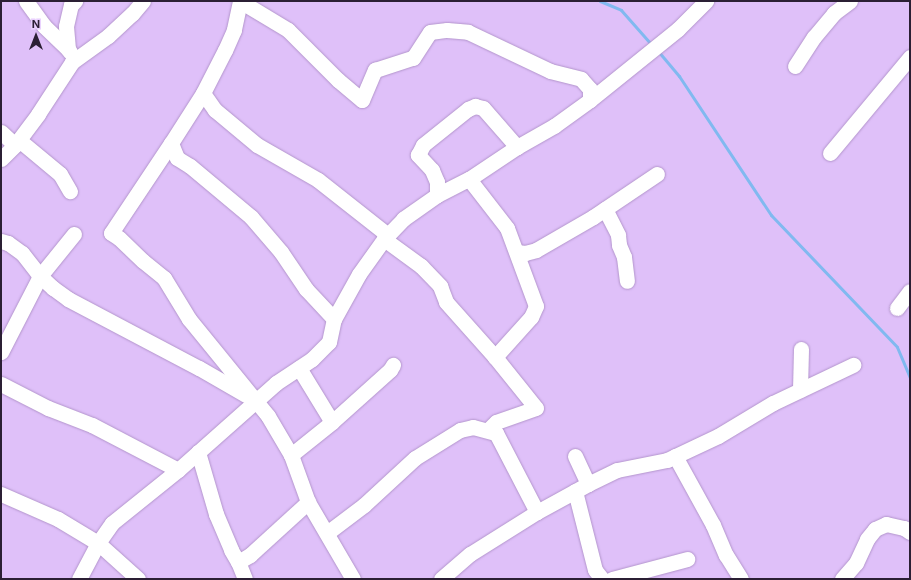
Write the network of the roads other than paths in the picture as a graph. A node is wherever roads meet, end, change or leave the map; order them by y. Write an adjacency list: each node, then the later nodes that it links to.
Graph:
1 (26, 1): 7 (street)
2 (75, 1): 7 (street)
3 (143, 1): 7 (street)
4 (240, 1): 10 (street); 11 (street)
5 (706, 1): 11 (street)
6 (850, 1): 9 (street)
7 (72, 54): 13 (street)
8 (910, 57): 16 (street)
9 (795, 66)
10 (204, 93): 14 (street); 24 (street)
11 (590, 100): 15 (street)
12 (1, 132): 13 (street)
13 (17, 142): 17 (street); 20 (street)
14 (171, 143): 31 (street); 40 (street)
15 (517, 147): 19 (street); 21 (street)
16 (830, 153)
17 (1, 159)
18 (657, 174): 22 (street)
19 (469, 179): 21 (street); 26 (street)
20 (70, 191)
21 (437, 195): 24 (street)
22 (605, 208): 26 (street); 28 (street)
23 (74, 234): 27 (street)
24 (386, 237): 31 (street); 34 (street)
25 (1, 241): 27 (street)
26 (517, 252): 34 (street)
27 (40, 276): 33 (street); 40 (street)
28 (626, 281)
29 (910, 290): 30 (street)
30 (897, 308)
31 (334, 319): 37 (street)
32 (800, 349): 39 (street)
33 (1, 352)
34 (495, 357): 42 (street)
35 (393, 365): 41 (street)
36 (853, 365): 39 (street)
37 (299, 368): 40 (street); 41 (street)
38 (1, 384): 47 (street)
39 (800, 390): 46 (street)
40 (256, 401): 43 (street); 44 (street)
41 (332, 422): 44 (street)
42 (488, 430): 51 (street); 53 (street)
43 (198, 452): 47 (street); 56 (street)
44 (291, 455): 50 (street)
45 (574, 456): 48 (street)
46 (675, 456): 48 (street); 64 (street)
47 (178, 470): 54 (street)
48 (581, 487): 51 (street); 62 (street)
49 (1, 494): 54 (street)
50 (308, 502): 53 (street); 56 (street)
51 (537, 512): 61 (street)
52 (910, 532): 65 (street)
53 (327, 533): 60 (street)
54 (98, 543): 57 (street); 58 (street)
55 (687, 559): 63 (street)
56 (238, 562): 59 (street)
57 (79, 579)
58 (138, 579)
59 (245, 579)
60 (353, 579)
61 (441, 579)
62 (602, 579)
63 (612, 579)
64 (741, 579)
65 (842, 579)

